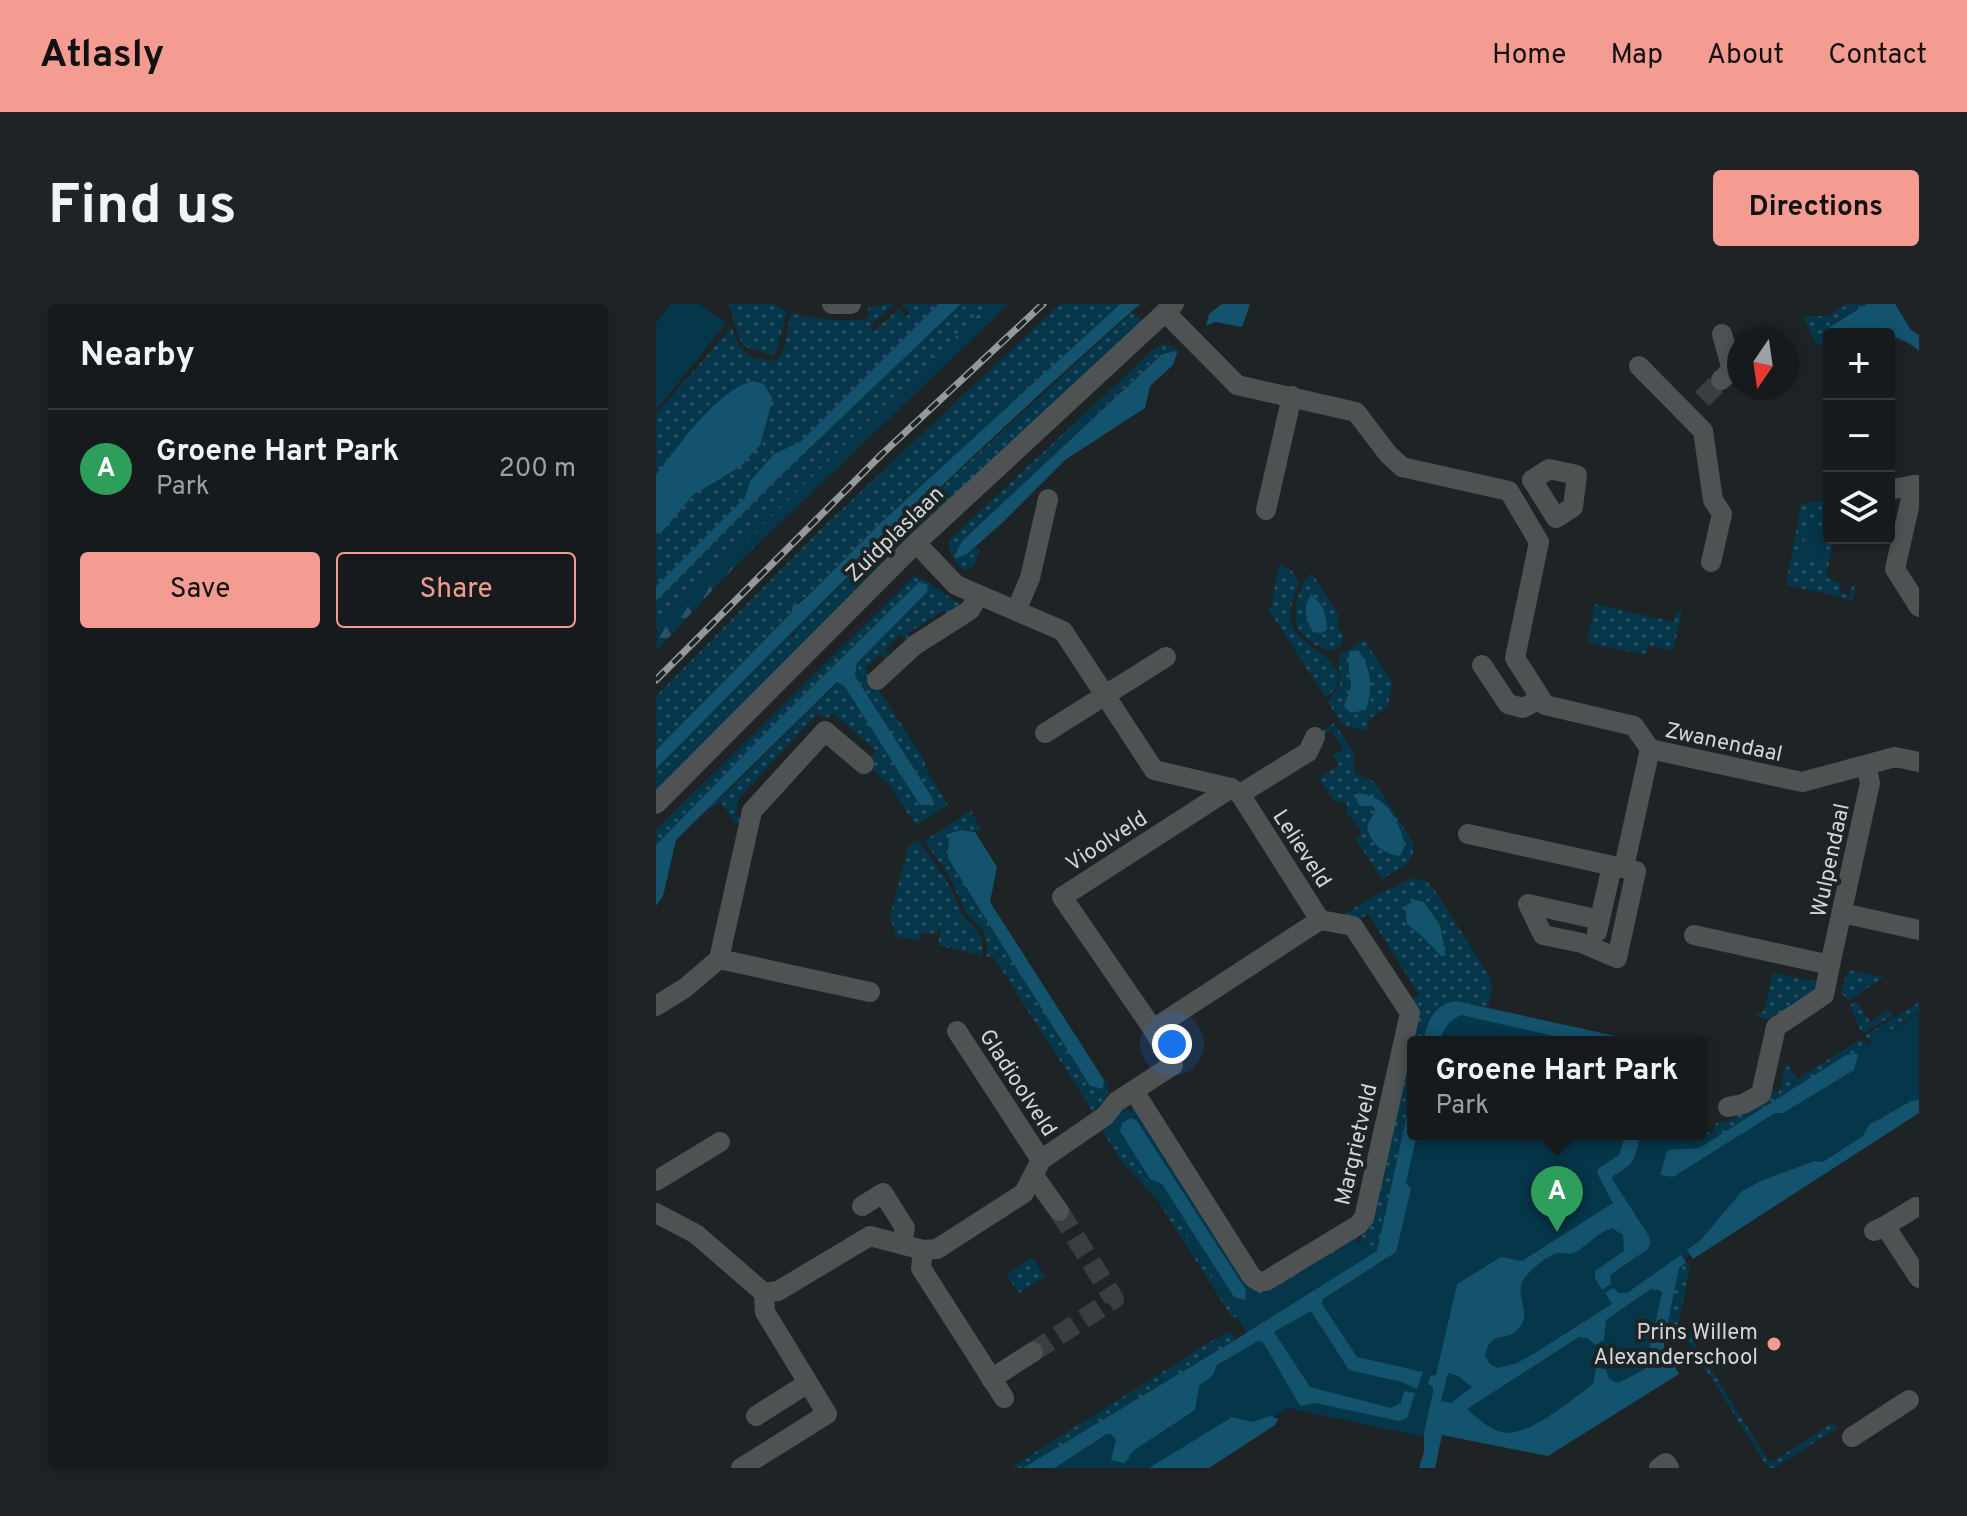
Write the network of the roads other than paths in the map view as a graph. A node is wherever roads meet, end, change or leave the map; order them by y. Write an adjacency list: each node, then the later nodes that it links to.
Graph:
1 (832, 304): 2 (street)
2 (851, 304)
3 (1170, 308): 7 (street); 16 (street, Zuidplaslaan)
4 (1722, 334): 6 (street)
5 (1639, 366): 9 (street)
6 (1721, 380)
7 (1292, 396): 14 (street); 15 (street)
8 (1702, 399): 9 (street)
9 (1688, 415): 17 (street)
10 (1916, 485): 11 (street); 19 (street)
11 (1895, 489)
12 (1048, 499): 20 (street)
13 (1545, 500): 15 (street)
14 (1266, 510)
15 (1523, 514): 25 (street)
16 (916, 543): 18 (street); 33 (street, Zuidplaslaan)
17 (1711, 562)
18 (978, 596): 20 (street); 23 (street)
19 (1919, 607)
20 (1016, 611): 24 (street)
21 (1166, 657): 24 (street)
22 (1482, 665): 25 (street)
23 (877, 680)
24 (1105, 695): 26 (street); 32 (street)
25 (1540, 699): 28 (street, Zwanendaal)
26 (1045, 733)
27 (1315, 737): 32 (street)
28 (1650, 749): 31 (street, Zwanendaal); 35 (street)
29 (1919, 762): 31 (street, Zwanendaal)
30 (864, 764): 42 (street)
31 (1866, 765): 36 (street, Wulpendaal)
32 (1236, 791): 37 (street, Lelieveld); 46 (street, Vioolveld)
33 (656, 804)
34 (1468, 834): 35 (street)
35 (1618, 866): 38 (street); 41 (street)
36 (1842, 913): 39 (street); 43 (street, Wulpendaal)
37 (1320, 920): 46 (street, Lelieveld); 48 (street, Margrietveld)
38 (1600, 920): 41 (street); 41 (street)
39 (1919, 930)
40 (1694, 935): 43 (street)
41 (1593, 950)
42 (719, 959): 44 (street); 45 (street)
43 (1830, 965): 49 (street, Wulpendaal)
44 (870, 992)
45 (656, 1006)
46 (1153, 1029): 48 (street)
47 (957, 1031): 51 (street, Gladioolveld)
48 (1134, 1091): 51 (street)
49 (1728, 1107)
50 (720, 1142): 52 (street)
51 (1037, 1168): 55 (street, Gladioolveld); 58 (street)
52 (656, 1181)
53 (862, 1206): 57 (street)
54 (1916, 1207): 59 (street)
55 (1059, 1211)
56 (656, 1213): 60 (street)
57 (901, 1244): 58 (street); 60 (street)
58 (923, 1250): 62 (street)
59 (1919, 1278)
60 (764, 1293): 63 (street)
61 (1033, 1352): 62 (street)
62 (991, 1379): 64 (street)
63 (808, 1383): 66 (street); 68 (street)
64 (1004, 1398)
65 (1916, 1403): 67 (street)
66 (756, 1416)
67 (1852, 1437)
68 (741, 1468)
69 (1659, 1468): 70 (street)
70 (1669, 1468)

